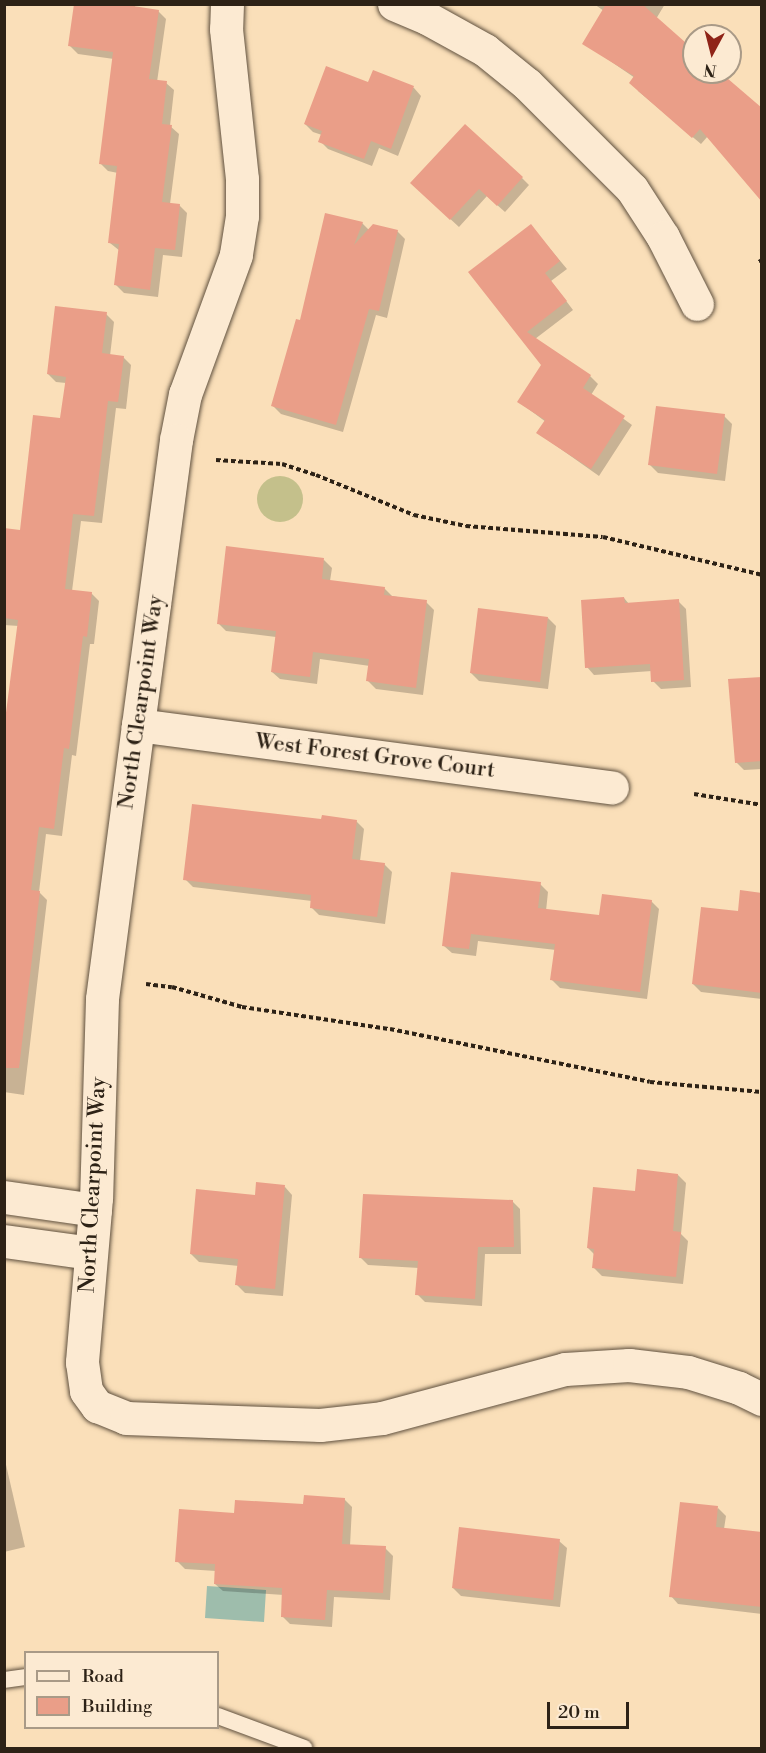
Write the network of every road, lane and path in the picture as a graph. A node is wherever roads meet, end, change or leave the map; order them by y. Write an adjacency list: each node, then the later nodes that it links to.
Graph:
1 (227, 4): 6 (street, North Clearpoint Way)
2 (394, 4): 3 (street)
3 (697, 304)
4 (216, 460): 5 (path)
5 (762, 575)
6 (138, 725): 7 (street, West Forest Grove Court); 13 (street, North Clearpoint Way)
7 (612, 787)
8 (694, 794): 9 (path)
9 (762, 805)
10 (146, 984): 11 (path)
11 (762, 1092)
12 (4, 1197): 13 (street)
13 (95, 1210): 15 (street, North Clearpoint Way)
14 (4, 1241): 15 (street)
15 (90, 1253): 16 (street, North Clearpoint Way)
16 (762, 1399)
17 (24, 1677): 18 (lane)
18 (4, 1680)
19 (219, 1716): 20 (lane)
20 (304, 1749)

